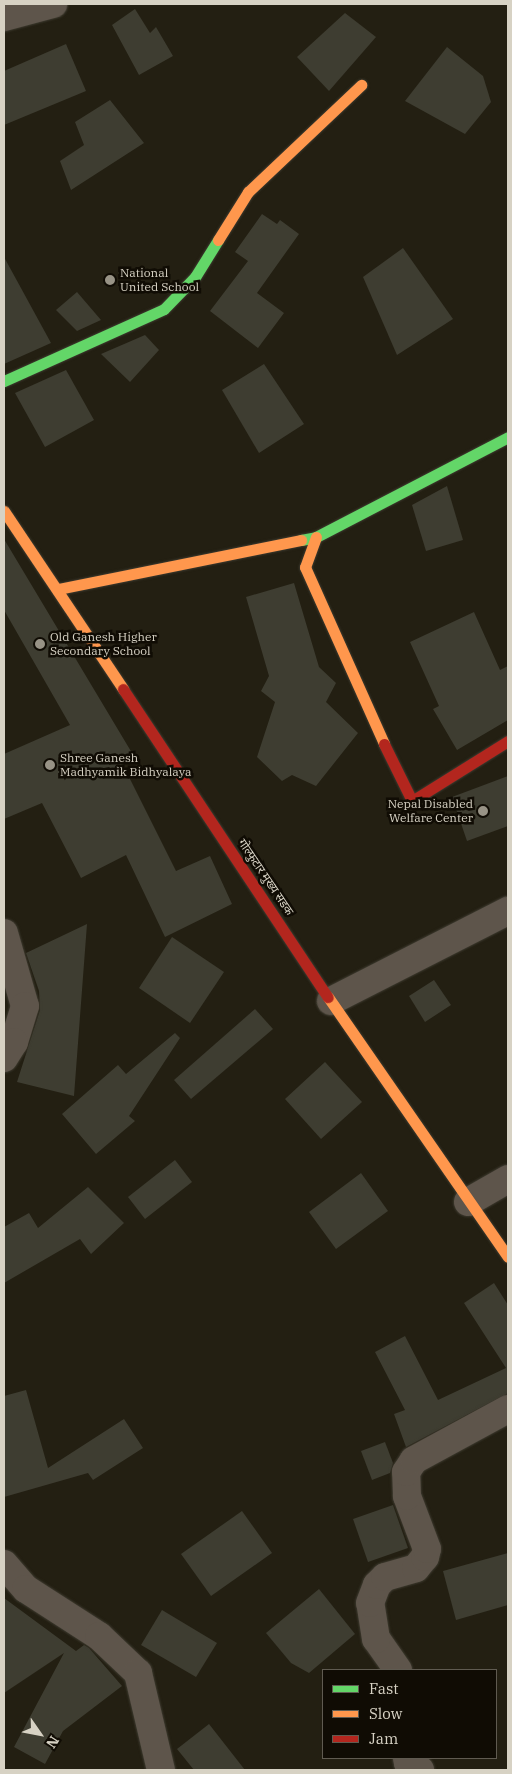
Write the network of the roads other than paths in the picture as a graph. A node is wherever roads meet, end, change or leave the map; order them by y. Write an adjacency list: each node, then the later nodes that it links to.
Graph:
1 (53, 4): 2 (street)
2 (4, 17)
3 (361, 85): 4 (street)
4 (4, 381)
5 (508, 437): 7 (street)
6 (4, 512): 8 (street, गोल्फुटार मुख्य सडक)
7 (316, 537): 8 (street); 9 (street)
8 (58, 589): 12 (street, गोल्फुटार मुख्य सडक)
9 (508, 742)
10 (508, 911): 12 (street)
11 (4, 933): 13 (street)
12 (331, 1001): 15 (street, गोल्फुटार मुख्य सडक)
13 (4, 1058)
14 (508, 1179): 15 (street)
15 (468, 1202): 16 (street, गोल्फुटार मुख्य सडक)
16 (508, 1256)
17 (508, 1409): 19 (street)
18 (4, 1564): 21 (street)
19 (397, 1669)
20 (407, 1759): 22 (street)
21 (161, 1770)
22 (420, 1770)

